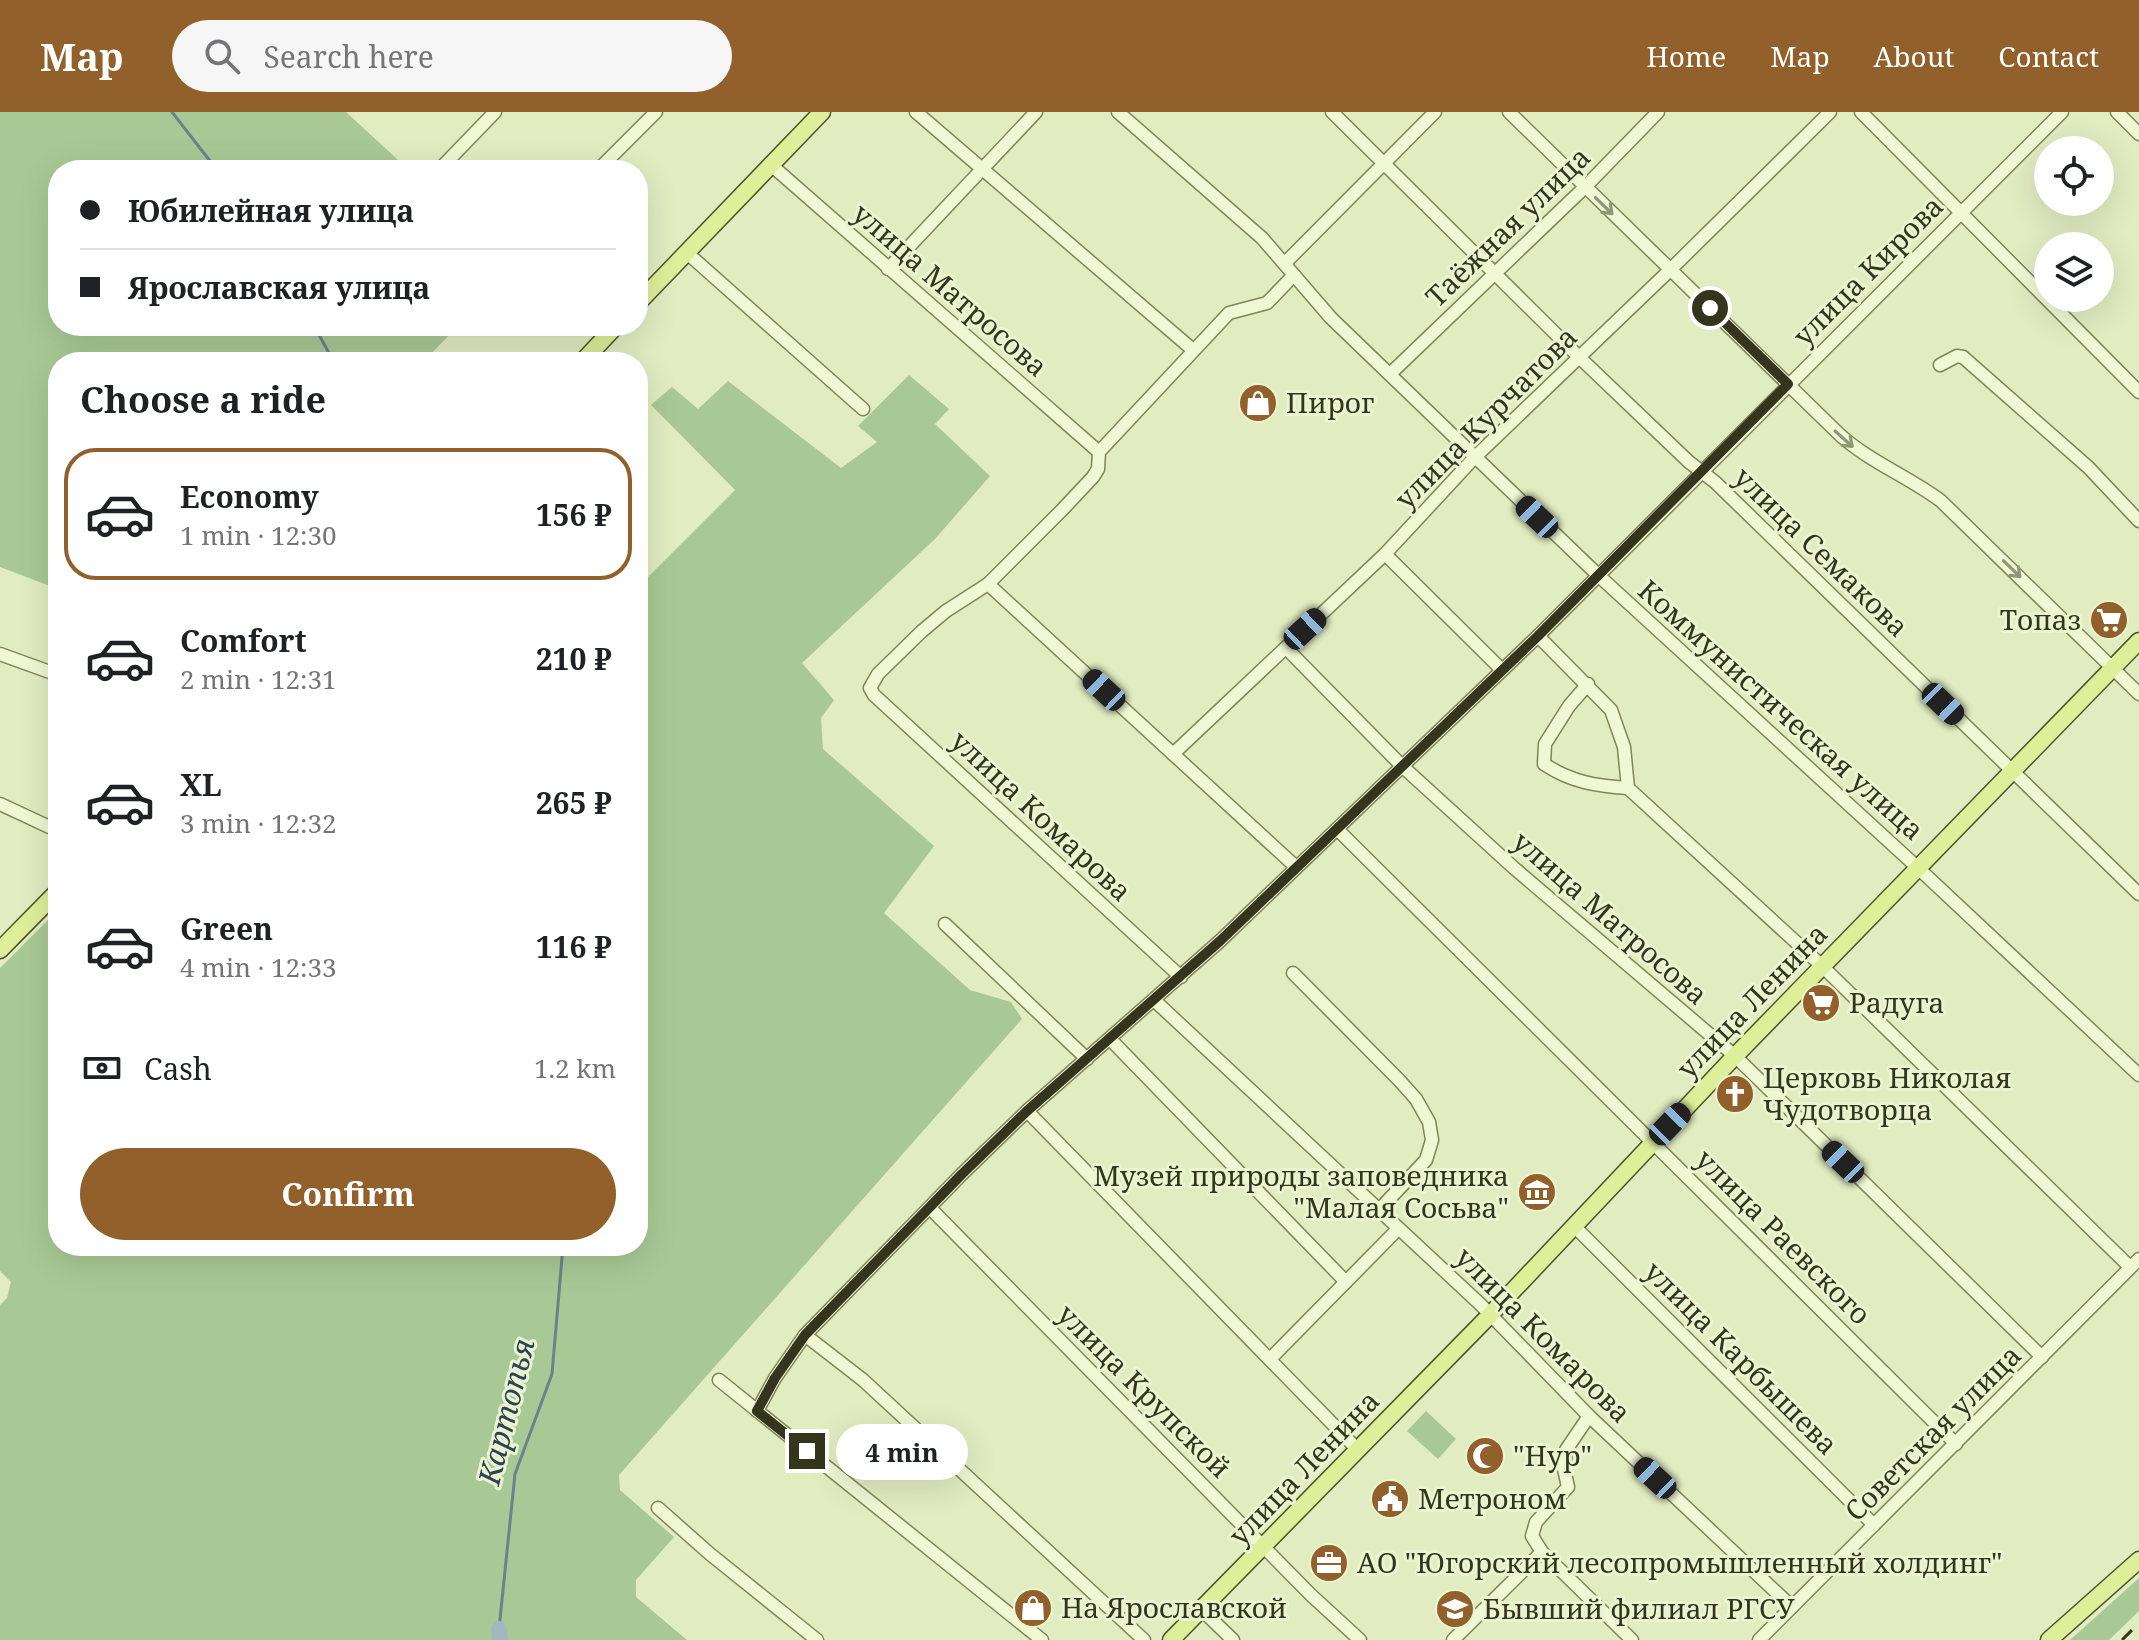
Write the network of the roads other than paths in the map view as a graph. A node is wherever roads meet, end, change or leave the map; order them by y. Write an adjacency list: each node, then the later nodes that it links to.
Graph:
1 (495, 112): 16 (street)
2 (656, 112): 17 (street)
3 (822, 112): 19 (main road)
4 (916, 112): 20 (street)
5 (1036, 112): 20 (street)
6 (1118, 112): 24 (street, Коммунистическая улица)
7 (1332, 112): 18 (street, улица Семакова)
8 (1435, 112): 18 (street)
9 (1509, 112): 21 (street)
10 (1658, 112): 21 (street, Таёжная улица)
11 (1830, 112): 26 (street, улица Курчатова)
12 (1861, 112): 22 (street)
13 (2062, 112): 22 (street, улица Кирова)
14 (2117, 112): 15 (street)
15 (2139, 134)
16 (449, 160)
17 (608, 160)
18 (1385, 163): 24 (street); 27 (street, улица Семакова)
19 (770, 164): 23 (main road); 25 (street, улица Матросова)
20 (982, 168): 25 (street); 31 (street)
21 (1585, 187): 26 (street, one-way to 26); 27 (street, Таёжная улица)
22 (1960, 213): 36 (street, улица Кирова); 37 (street)
23 (686, 252): 29 (main road); 38 (street)
24 (1285, 263): 28 (street, Коммунистическая улица)
25 (888, 269): 39 (street, улица Матросова)
26 (1670, 270): 33 (street, улица Курчатова); 36 (street)
27 (1494, 273): 33 (street, улица Семакова); 35 (street, Таёжная улица)
28 (1294, 275): 31 (street); 35 (street, Коммунистическая улица)
29 (648, 292)
30 (607, 336): 32 (main road)
31 (1193, 350): 39 (street)
32 (591, 352)
33 (1579, 357): 40 (street, улица Курчатова); 41 (street, улица Семакова)
34 (1940, 365): 42 (street)
35 (1390, 374): 40 (street, Коммунистическая улица)
36 (1788, 384): 41 (street, улица Кирова); 50 (street, one-way to 50)
37 (2139, 392)
38 (863, 409)
39 (1099, 452): 45 (street)
40 (1474, 458): 43 (street, улица Курчатова); 44 (street, Коммунистическая улица)
41 (1702, 472): 44 (street, улица Кирова); 57 (street, улица Семакова)
42 (2139, 521)
43 (1385, 554): 48 (street, улица Курчатова); 51 (street)
44 (1599, 576): 46 (street, улица Кирова); 63 (street, Коммунистическая улица)
45 (988, 584): 55 (street); 70 (street, улица Комарова)
46 (1538, 636): 51 (street, улица Кирова); 53 (street)
47 (2139, 641): 50 (main road, улица Ленина)
48 (1286, 648): 55 (street, улица Курчатова); 56 (street, улица Матросова)
49 (0, 654): 52 (street)
50 (2112, 667): 54 (street); 57 (main road, улица Ленина)
51 (1502, 670): 56 (street, улица Кирова)
52 (48, 671)
53 (1588, 684): 58 (street); 58 (street)
54 (2139, 694)
55 (1173, 754): 62 (street)
56 (1402, 766): 61 (street, улица Кирова); 73 (street, улица Матросова)
57 (2012, 770): 63 (main road, улица Ленина); 64 (street, улица Семакова)
58 (1628, 788): 68 (street)
59 (0, 804): 60 (street)
60 (48, 826)
61 (1337, 829): 62 (street, улица Кирова); 77 (street, улица Раевского)
62 (1296, 867): 70 (street, улица Кирова)
63 (1917, 867): 68 (main road, улица Ленина); 75 (street, Коммунистическая улица)
64 (2139, 894)
65 (48, 901): 67 (main road)
66 (945, 924): 74 (street)
67 (0, 950)
68 (1822, 966): 73 (main road, улица Ленина); 82 (street)
69 (1293, 973): 79 (street)
70 (1181, 977): 71 (street, улица Кирова)
71 (1154, 1000): 72 (street, улица Кирова); 79 (street, улица Комарова)
72 (1110, 1039): 74 (street, улица Кирова); 83 (street)
73 (1735, 1056): 77 (main road, улица Ленина); 86 (street, улица Матросова)
74 (1087, 1059): 76 (street, улица Кирова)
75 (2139, 1075)
76 (1027, 1111): 78 (street, улица Кирова); 87 (street)
77 (1653, 1141): 80 (main road, улица Ленина); 91 (street, улица Раевского)
78 (930, 1208): 85 (street, улица Кирова); 95 (street, улица Крупской)
79 (1379, 1210): 81 (street, улица Комарова)
80 (1574, 1226): 84 (main road, улица Ленина); 94 (street, улица Карбышева)
81 (1398, 1229): 83 (street); 84 (street, улица Комарова)
82 (2135, 1263): 86 (street, Советская улица)
83 (1346, 1282): 87 (street)
84 (1490, 1315): 90 (street, улица Комарова); 92 (main road, улица Ленина)
85 (805, 1335): 89 (street, улица Кирова); 102 (street)
86 (2042, 1357): 91 (street, Советская улица)
87 (1270, 1359): 92 (street)
88 (719, 1380): 89 (street)
89 (757, 1411): 101 (street)
90 (1589, 1416): 96 (street); 98 (street, улица Комарова)
91 (1956, 1444): 94 (street, Советская улица)
92 (1358, 1450): 95 (main road, улица Ленина)
93 (658, 1508): 100 (street)
94 (1874, 1525): 98 (street, Советская улица)
95 (1264, 1546): 99 (main road, улица Ленина); 105 (street, улица Крупской)
96 (1542, 1552): 106 (street); 107 (street)
97 (2139, 1560): 109 (main road)
98 (1792, 1607): 108 (street, Советская улица)
99 (1201, 1609): 103 (main road, улица Ленина); 104 (street)
100 (817, 1640)
101 (1042, 1640)
102 (1144, 1640)
103 (1171, 1640)
104 (1233, 1640)
105 (1360, 1640)
106 (1453, 1640)
107 (1632, 1640)
108 (1759, 1640)
109 (2049, 1640)

